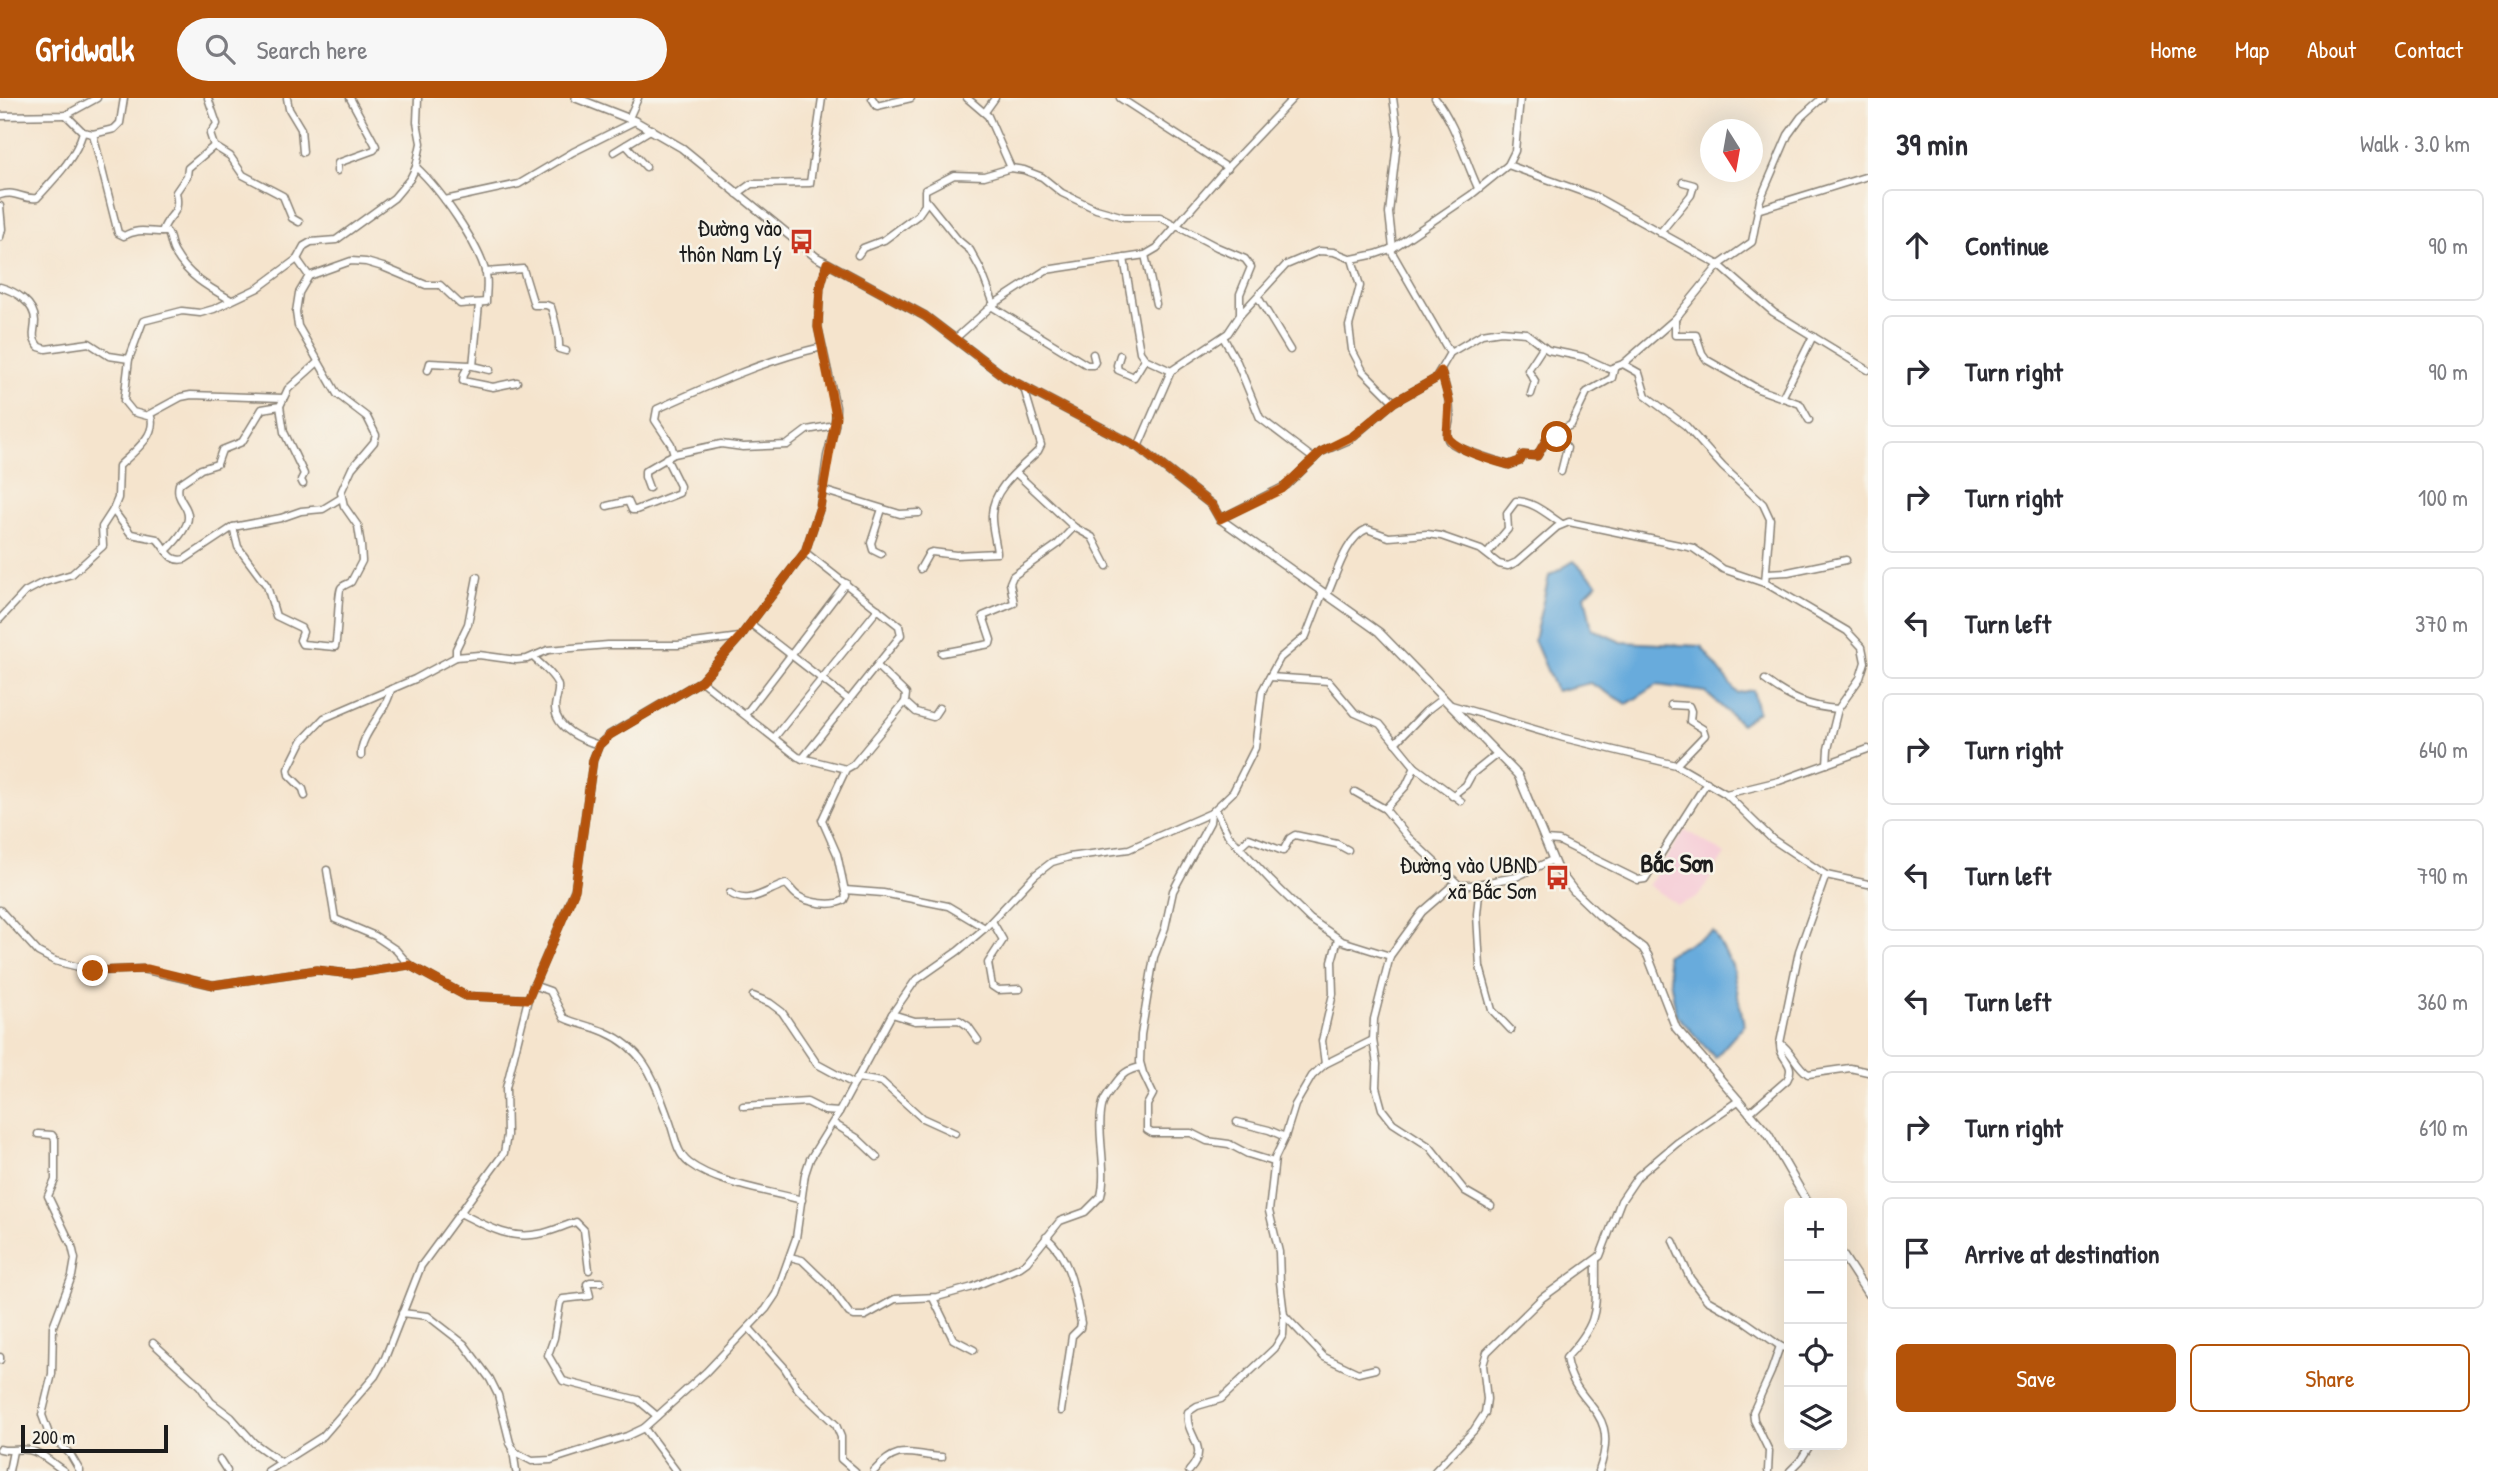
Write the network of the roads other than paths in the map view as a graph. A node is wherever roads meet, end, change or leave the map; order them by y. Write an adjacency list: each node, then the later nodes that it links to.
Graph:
1 (97, 98): 21 (street)
2 (124, 98): 26 (street)
3 (208, 98): 28 (street)
4 (287, 98): 29 (street)
5 (349, 98): 36 (street)
6 (418, 98): 32 (street)
7 (576, 98): 23 (street)
8 (638, 98): 23 (street)
9 (822, 98): 40 (street)
10 (872, 98): 11 (street)
11 (911, 98)
12 (967, 98): 20 (street)
13 (995, 98): 20 (street)
14 (1120, 98): 35 (street)
15 (1293, 98): 35 (street)
16 (1393, 98): 51 (street)
17 (1435, 98): 39 (street)
18 (1520, 98): 31 (street)
19 (1822, 98): 45 (street)
20 (985, 112): 34 (street)
21 (66, 115): 22 (street); 25 (street)
22 (0, 116)
23 (632, 120): 24 (street); 42 (street)
24 (652, 130): 27 (street); 40 (street)
25 (83, 132): 26 (street); 41 (street)
26 (93, 134): 48 (street)
27 (626, 145): 30 (street); 33 (street)
28 (214, 146): 46 (street); 48 (street)
29 (303, 152)
30 (614, 152)
31 (1508, 165): 39 (street); 49 (street)
32 (416, 167): 42 (street); 55 (street)
33 (646, 167)
34 (1011, 168): 43 (street); 47 (street)
35 (1228, 168): 47 (street)
36 (337, 171)
37 (1868, 176): 45 (street)
38 (1683, 182): 49 (street)
39 (1478, 188): 51 (street)
40 (737, 194): 57 (street)
41 (0, 195)
42 (445, 200): 59 (street)
43 (926, 200): 52 (street); 66 (street)
44 (0, 206): 50 (street)
45 (1757, 211): 58 (street)
46 (299, 222)
47 (1176, 225): 53 (street); 67 (street)
48 (162, 232): 63 (street)
49 (1660, 233): 58 (street)
50 (0, 237)
51 (1392, 249): 56 (street); 76 (street)
52 (858, 255)
53 (1146, 255): 54 (street); 65 (street)
54 (1124, 258): 66 (street); 80 (street)
55 (298, 259): 60 (street); 63 (street)
56 (1352, 259): 62 (street); 95 (street)
57 (827, 263): 71 (street); 72 (street)
58 (1719, 265): 68 (street); 69 (street)
59 (485, 272): 64 (street); 75 (street)
60 (309, 276): 64 (street); 81 (street)
61 (0, 287): 79 (street)
62 (1258, 297): 67 (street); 74 (street)
63 (231, 300): 79 (street)
64 (480, 304): 83 (street)
65 (1157, 304)
66 (993, 305): 71 (street); 77 (street)
67 (1240, 315): 70 (street)
68 (1675, 319): 82 (street); 94 (street)
69 (1813, 336): 87 (street); 94 (street)
70 (1223, 337): 88 (street); 104 (street)
71 (956, 338): 91 (street)
72 (822, 347): 99 (street); 102 (street)
73 (1543, 347): 76 (street); 84 (street); 92 (street)
74 (1290, 350)
75 (566, 351)
76 (1450, 353): 89 (street)
77 (1093, 354)
78 (1120, 355): 80 (street)
79 (130, 359): 97 (street)
80 (1145, 359): 88 (street)
81 (318, 362): 93 (street); 110 (street)
82 (1623, 364): 84 (street); 126 (street)
83 (471, 365): 85 (street); 86 (street); 90 (street)
84 (1614, 369): 100 (street)
85 (428, 370)
86 (490, 370)
87 (1868, 370)
88 (1171, 371): 101 (street)
89 (1441, 371): 95 (street); 100 (street)
90 (517, 382)
91 (1024, 388): 101 (street); 106 (street)
92 (1531, 394)
93 (283, 398): 96 (street); 97 (street)
94 (1782, 398): 98 (street)
95 (1394, 402): 104 (street)
96 (280, 406): 107 (street); 119 (street)
97 (148, 415): 113 (street)
98 (1808, 419)
99 (835, 425): 102 (street); 109 (street)
100 (1556, 435): 105 (street)
101 (1138, 447): 115 (street)
102 (674, 454): 103 (street)
103 (666, 458): 108 (street); 111 (street)
104 (1314, 459): 115 (street)
105 (1561, 472)
106 (1016, 473): 118 (street); 125 (street)
107 (303, 484)
108 (649, 488)
109 (822, 490): 112 (street); 120 (street)
110 (341, 498): 117 (street); 117 (street)
111 (607, 506)
112 (882, 509): 114 (street); 121 (street)
113 (113, 510): 119 (street); 132 (street)
114 (919, 513)
115 (1220, 519): 130 (street)
116 (1562, 524): 122 (street); 122 (street); 129 (street)
117 (233, 527): 119 (street)
118 (1074, 527): 124 (street); 135 (street)
119 (166, 551)
120 (805, 552): 128 (street); 133 (street)
121 (881, 554)
122 (1487, 554): 130 (street)
123 (1846, 560): 126 (street)
124 (1107, 566)
125 (920, 569)
126 (1767, 573): 129 (street)
127 (477, 577): 137 (street)
128 (846, 583): 131 (street); 136 (street)
129 (1765, 583): 151 (street)
130 (1325, 593): 140 (street); 145 (street)
131 (878, 609): 139 (street); 141 (street)
132 (0, 619)
133 (751, 624): 134 (street); 136 (street)
134 (740, 637): 138 (street); 143 (street)
135 (942, 653)
136 (790, 654): 141 (street); 152 (street)
137 (456, 657): 138 (street); 144 (street)
138 (533, 657): 155 (street)
139 (877, 666): 146 (street); 147 (street)
140 (1270, 677): 154 (street); 171 (street)
141 (821, 678): 146 (street); 153 (street)
142 (1765, 680): 151 (street)
143 (701, 681): 152 (street); 155 (street)
144 (391, 689): 158 (street); 167 (street)
145 (1443, 698): 148 (street); 154 (street)
146 (849, 700): 159 (street)
147 (905, 702): 150 (street); 163 (street)
148 (1449, 705): 157 (street); 161 (street)
149 (1671, 705): 161 (street)
150 (939, 708)
151 (1838, 709): 160 (street)
152 (745, 715): 153 (street)
153 (774, 738): 159 (street)
154 (1395, 743): 162 (street)
155 (599, 745): 189 (street)
156 (1868, 749): 160 (street)
157 (1497, 754): 168 (street); 172 (street)
158 (360, 756)
159 (802, 759): 163 (street)
160 (1827, 764): 166 (street)
161 (1676, 765): 164 (street)
162 (1415, 767): 168 (street); 170 (street)
163 (846, 769): 181 (street)
164 (1707, 782): 166 (street); 172 (street)
165 (1355, 792): 170 (street)
166 (1726, 794): 177 (street)
167 (305, 796)
168 (1452, 796): 169 (street)
169 (1461, 801)
170 (1385, 808): 178 (street)
171 (1213, 812): 173 (street); 184 (street); 199 (street)
172 (1545, 841): 175 (street)
173 (1239, 847): 174 (street); 186 (street)
174 (1348, 850)
175 (1552, 860): 179 (street); 202 (street)
176 (327, 870): 188 (street)
177 (1826, 875): 180 (street); 197 (street)
178 (1458, 884): 179 (street); 187 (street)
179 (1480, 884): 194 (street)
180 (1868, 884)
181 (845, 890): 182 (street); 185 (street)
182 (730, 892)
183 (0, 910): 188 (street)
184 (992, 921): 185 (street); 190 (street)
185 (985, 928): 193 (street)
186 (1338, 939): 187 (street); 198 (street)
187 (1390, 956): 196 (street)
188 (409, 965): 192 (street)
189 (533, 985): 192 (street); 214 (street)
190 (1020, 989)
191 (753, 996): 201 (street)
192 (528, 999): 216 (street)
193 (892, 1013): 195 (street); 201 (street)
194 (1511, 1031)
195 (978, 1040)
196 (1373, 1040): 198 (street); 215 (street)
197 (1780, 1042): 200 (street); 205 (street)
198 (1325, 1064): 210 (street)
199 (1141, 1067): 212 (street); 217 (street)
200 (1868, 1072)
201 (855, 1081): 204 (street); 209 (street)
202 (1738, 1101): 205 (street); 220 (street)
203 (743, 1106): 204 (street)
204 (839, 1112): 207 (street)
205 (1749, 1113): 213 (street)
206 (1237, 1122): 210 (street)
207 (833, 1123): 211 (street); 214 (street)
208 (38, 1133): 246 (street)
209 (955, 1133)
210 (1285, 1138): 212 (street)
211 (877, 1157)
212 (1274, 1163): 227 (street)
213 (1805, 1198)
214 (802, 1200): 219 (street)
215 (1491, 1206)
216 (460, 1213): 222 (street); 226 (street)
217 (1046, 1237): 225 (street); 234 (street)
218 (1673, 1241): 230 (street)
219 (790, 1257): 225 (street); 228 (street)
220 (1596, 1260): 254 (street); 255 (street)
221 (1844, 1261): 224 (street)
222 (589, 1270)
223 (601, 1282): 235 (street)
224 (1868, 1294)
225 (933, 1298): 232 (street)
226 (402, 1312): 238 (street); 243 (street)
227 (1284, 1315): 233 (street); 253 (street)
228 (749, 1328): 235 (street); 251 (street)
229 (153, 1343): 243 (street)
230 (1780, 1346): 231 (street); 256 (street)
231 (1784, 1348)
232 (974, 1350)
233 (1375, 1369)
234 (1060, 1411)
235 (657, 1416): 236 (street)
236 (644, 1427): 238 (street); 250 (street)
237 (0, 1448): 240 (street)
238 (512, 1448): 249 (street)
239 (1807, 1450): 257 (street)
240 (13, 1451): 244 (street); 245 (street)
241 (942, 1457): 252 (street)
242 (220, 1460): 247 (street)
243 (282, 1463): 248 (street)
244 (9, 1471)
245 (64, 1471)
246 (80, 1471)
247 (227, 1471)
248 (268, 1471)
249 (516, 1471)
250 (676, 1471)
251 (855, 1471)
252 (874, 1471)
253 (1189, 1471)
254 (1435, 1471)
255 (1600, 1471)
256 (1768, 1471)
257 (1790, 1471)

